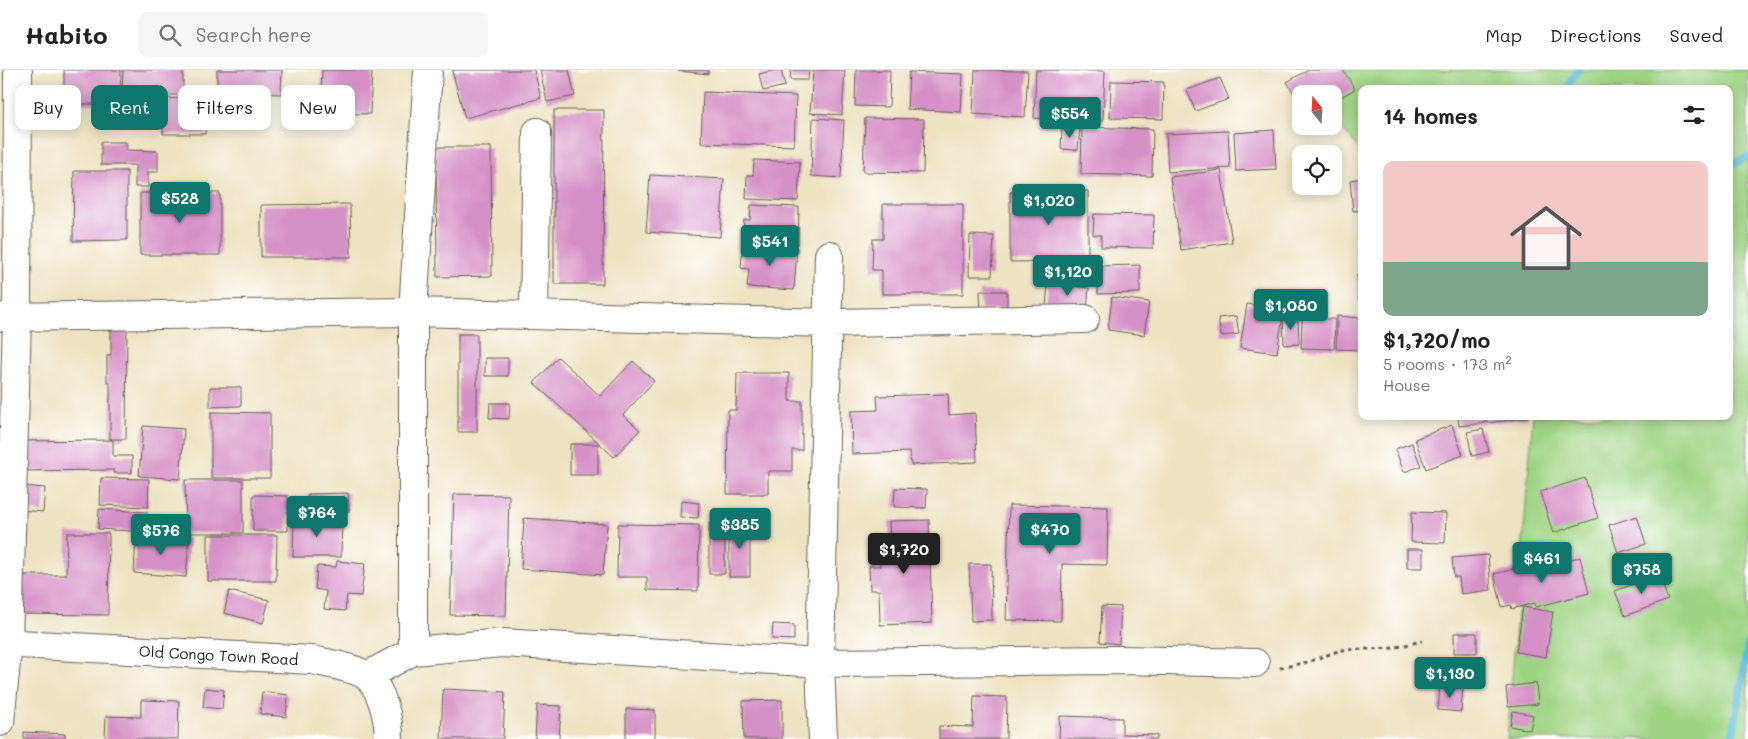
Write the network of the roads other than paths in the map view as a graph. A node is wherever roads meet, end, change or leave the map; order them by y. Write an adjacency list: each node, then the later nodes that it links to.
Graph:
1 (18, 70): 7 (street)
2 (428, 70): 5 (street)
3 (537, 132): 6 (street)
4 (829, 255): 9 (street)
5 (413, 312): 6 (street); 7 (street); 11 (street)
6 (534, 314): 9 (street)
7 (9, 317): 10 (street)
8 (1085, 319): 9 (street)
9 (828, 323): 12 (street)
10 (4, 643): 14 (street, Old Congo Town Road); 15 (street)
11 (413, 651): 12 (street); 14 (street)
12 (820, 663): 13 (street); 17 (street)
13 (1255, 663)
14 (367, 676): 16 (street)
15 (0, 722)
16 (389, 739)
17 (824, 739)

